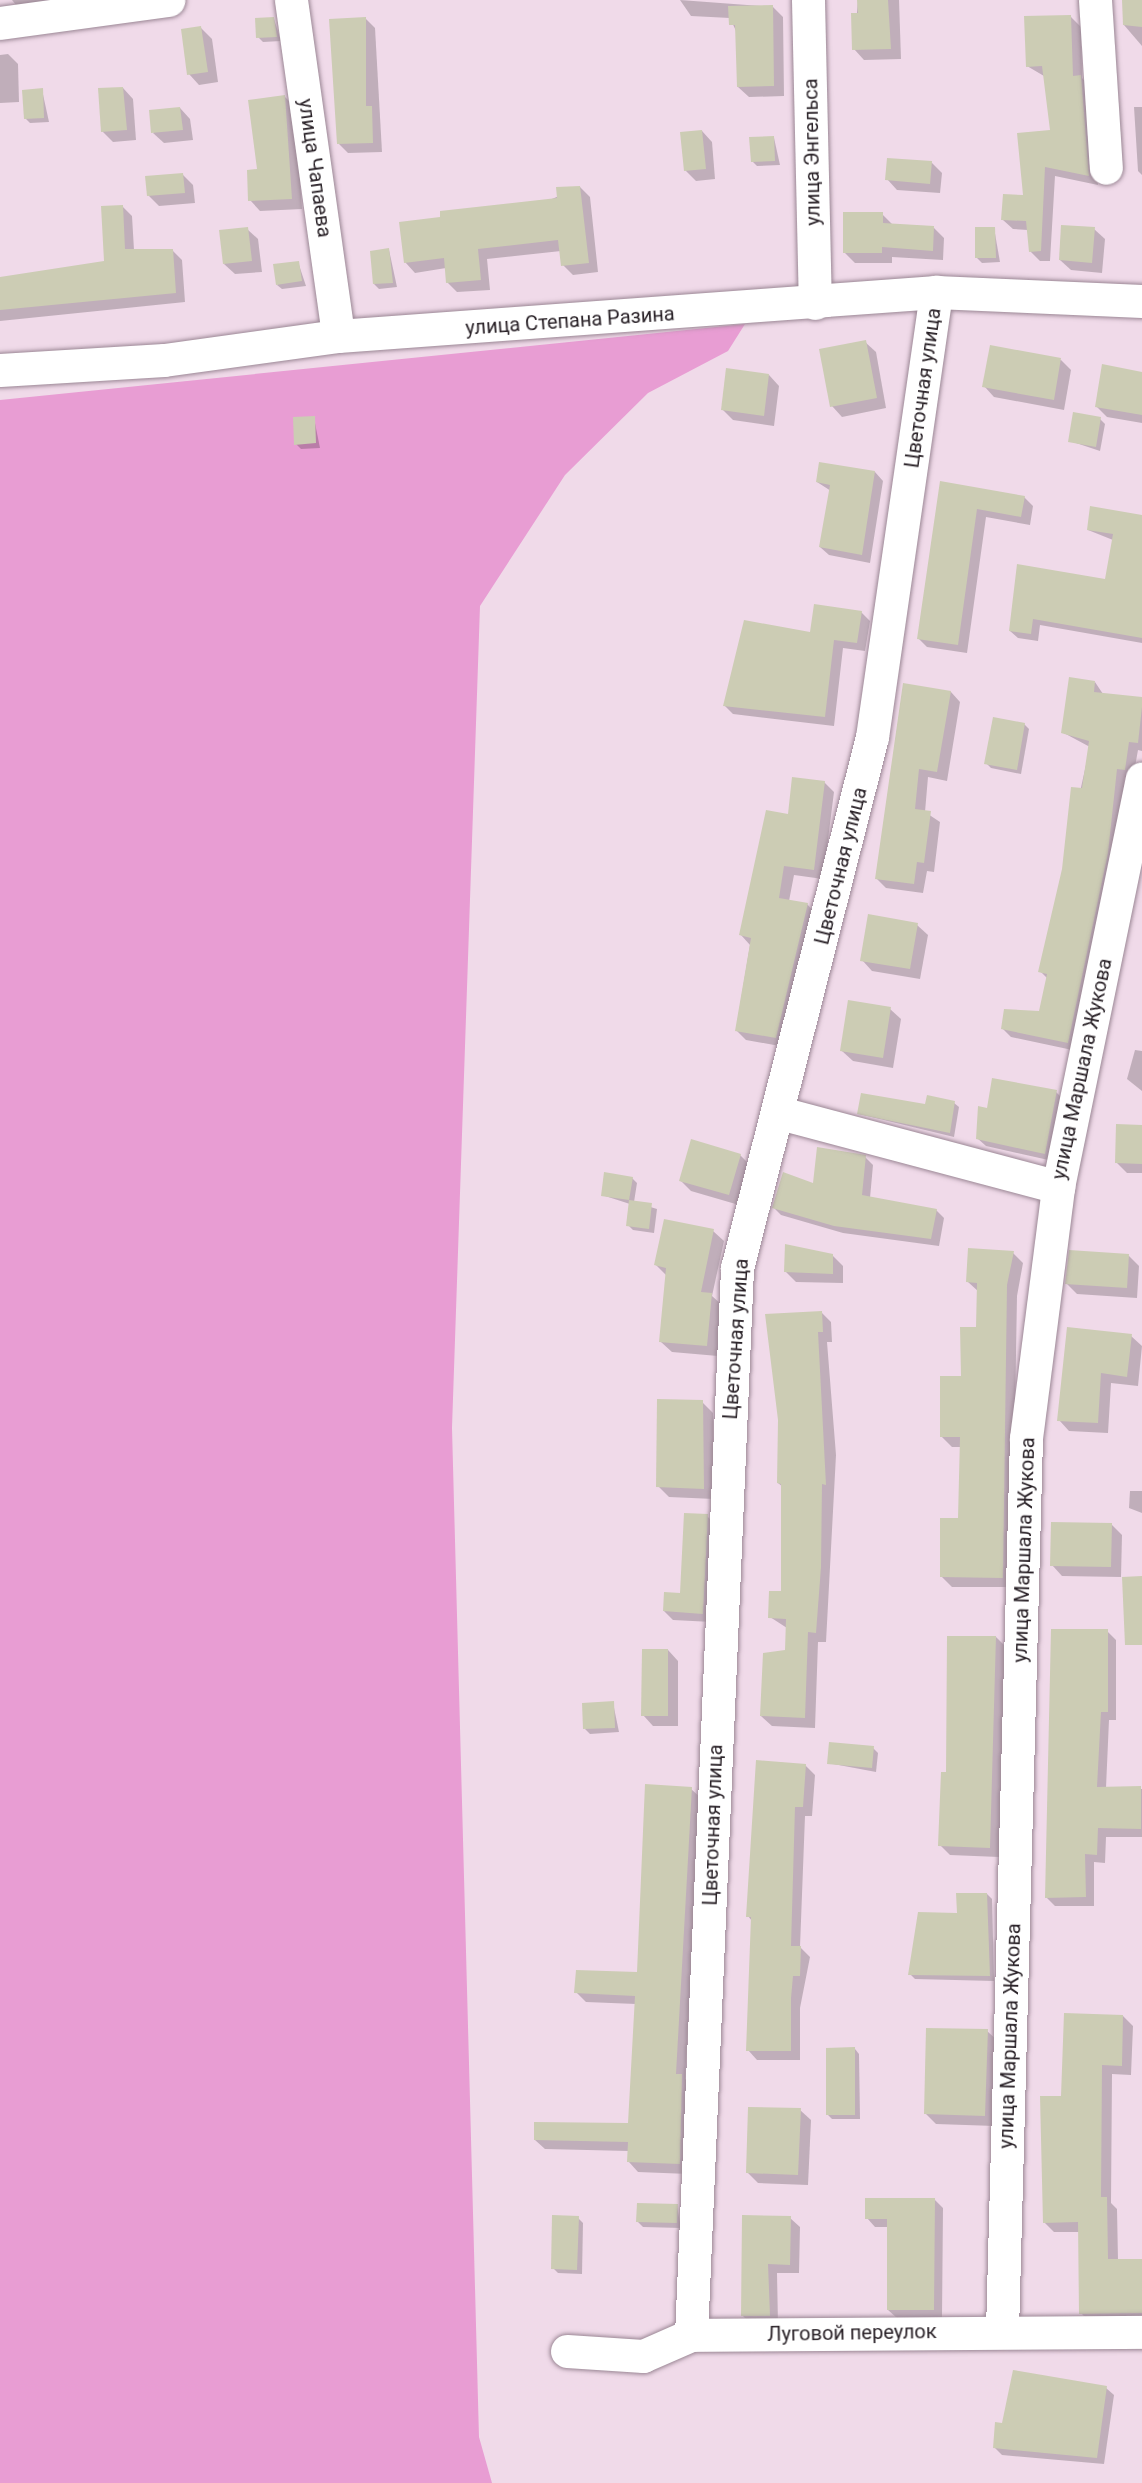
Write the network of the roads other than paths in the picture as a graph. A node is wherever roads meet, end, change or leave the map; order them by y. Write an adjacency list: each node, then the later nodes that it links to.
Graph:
1 (168, 0): 5 (street)
2 (291, 0): 10 (street, улица Чапаева)
3 (808, 0): 9 (street, улица Энгельса)
4 (1095, 0): 6 (street)
5 (0, 23)
6 (1106, 168)
7 (936, 292): 8 (street, улица Степана Разина); 9 (street, улица Степана Разина); 13 (street, Цветочная улица)
8 (1142, 301)
9 (816, 303): 10 (street, улица Степана Разина)
10 (339, 336): 11 (street, улица Степана Разина)
11 (0, 370)
12 (1142, 779): 14 (street, улица Маршала Жукова)
13 (780, 1113): 14 (street); 17 (street, Цветочная улица)
14 (1058, 1187): 15 (street, улица Маршала Жукова)
15 (1002, 2331): 16 (street, Луговой переулок); 17 (street, Луговой переулок)
16 (1142, 2332)
17 (691, 2335): 18 (street, Луговой переулок)
18 (567, 2351)

